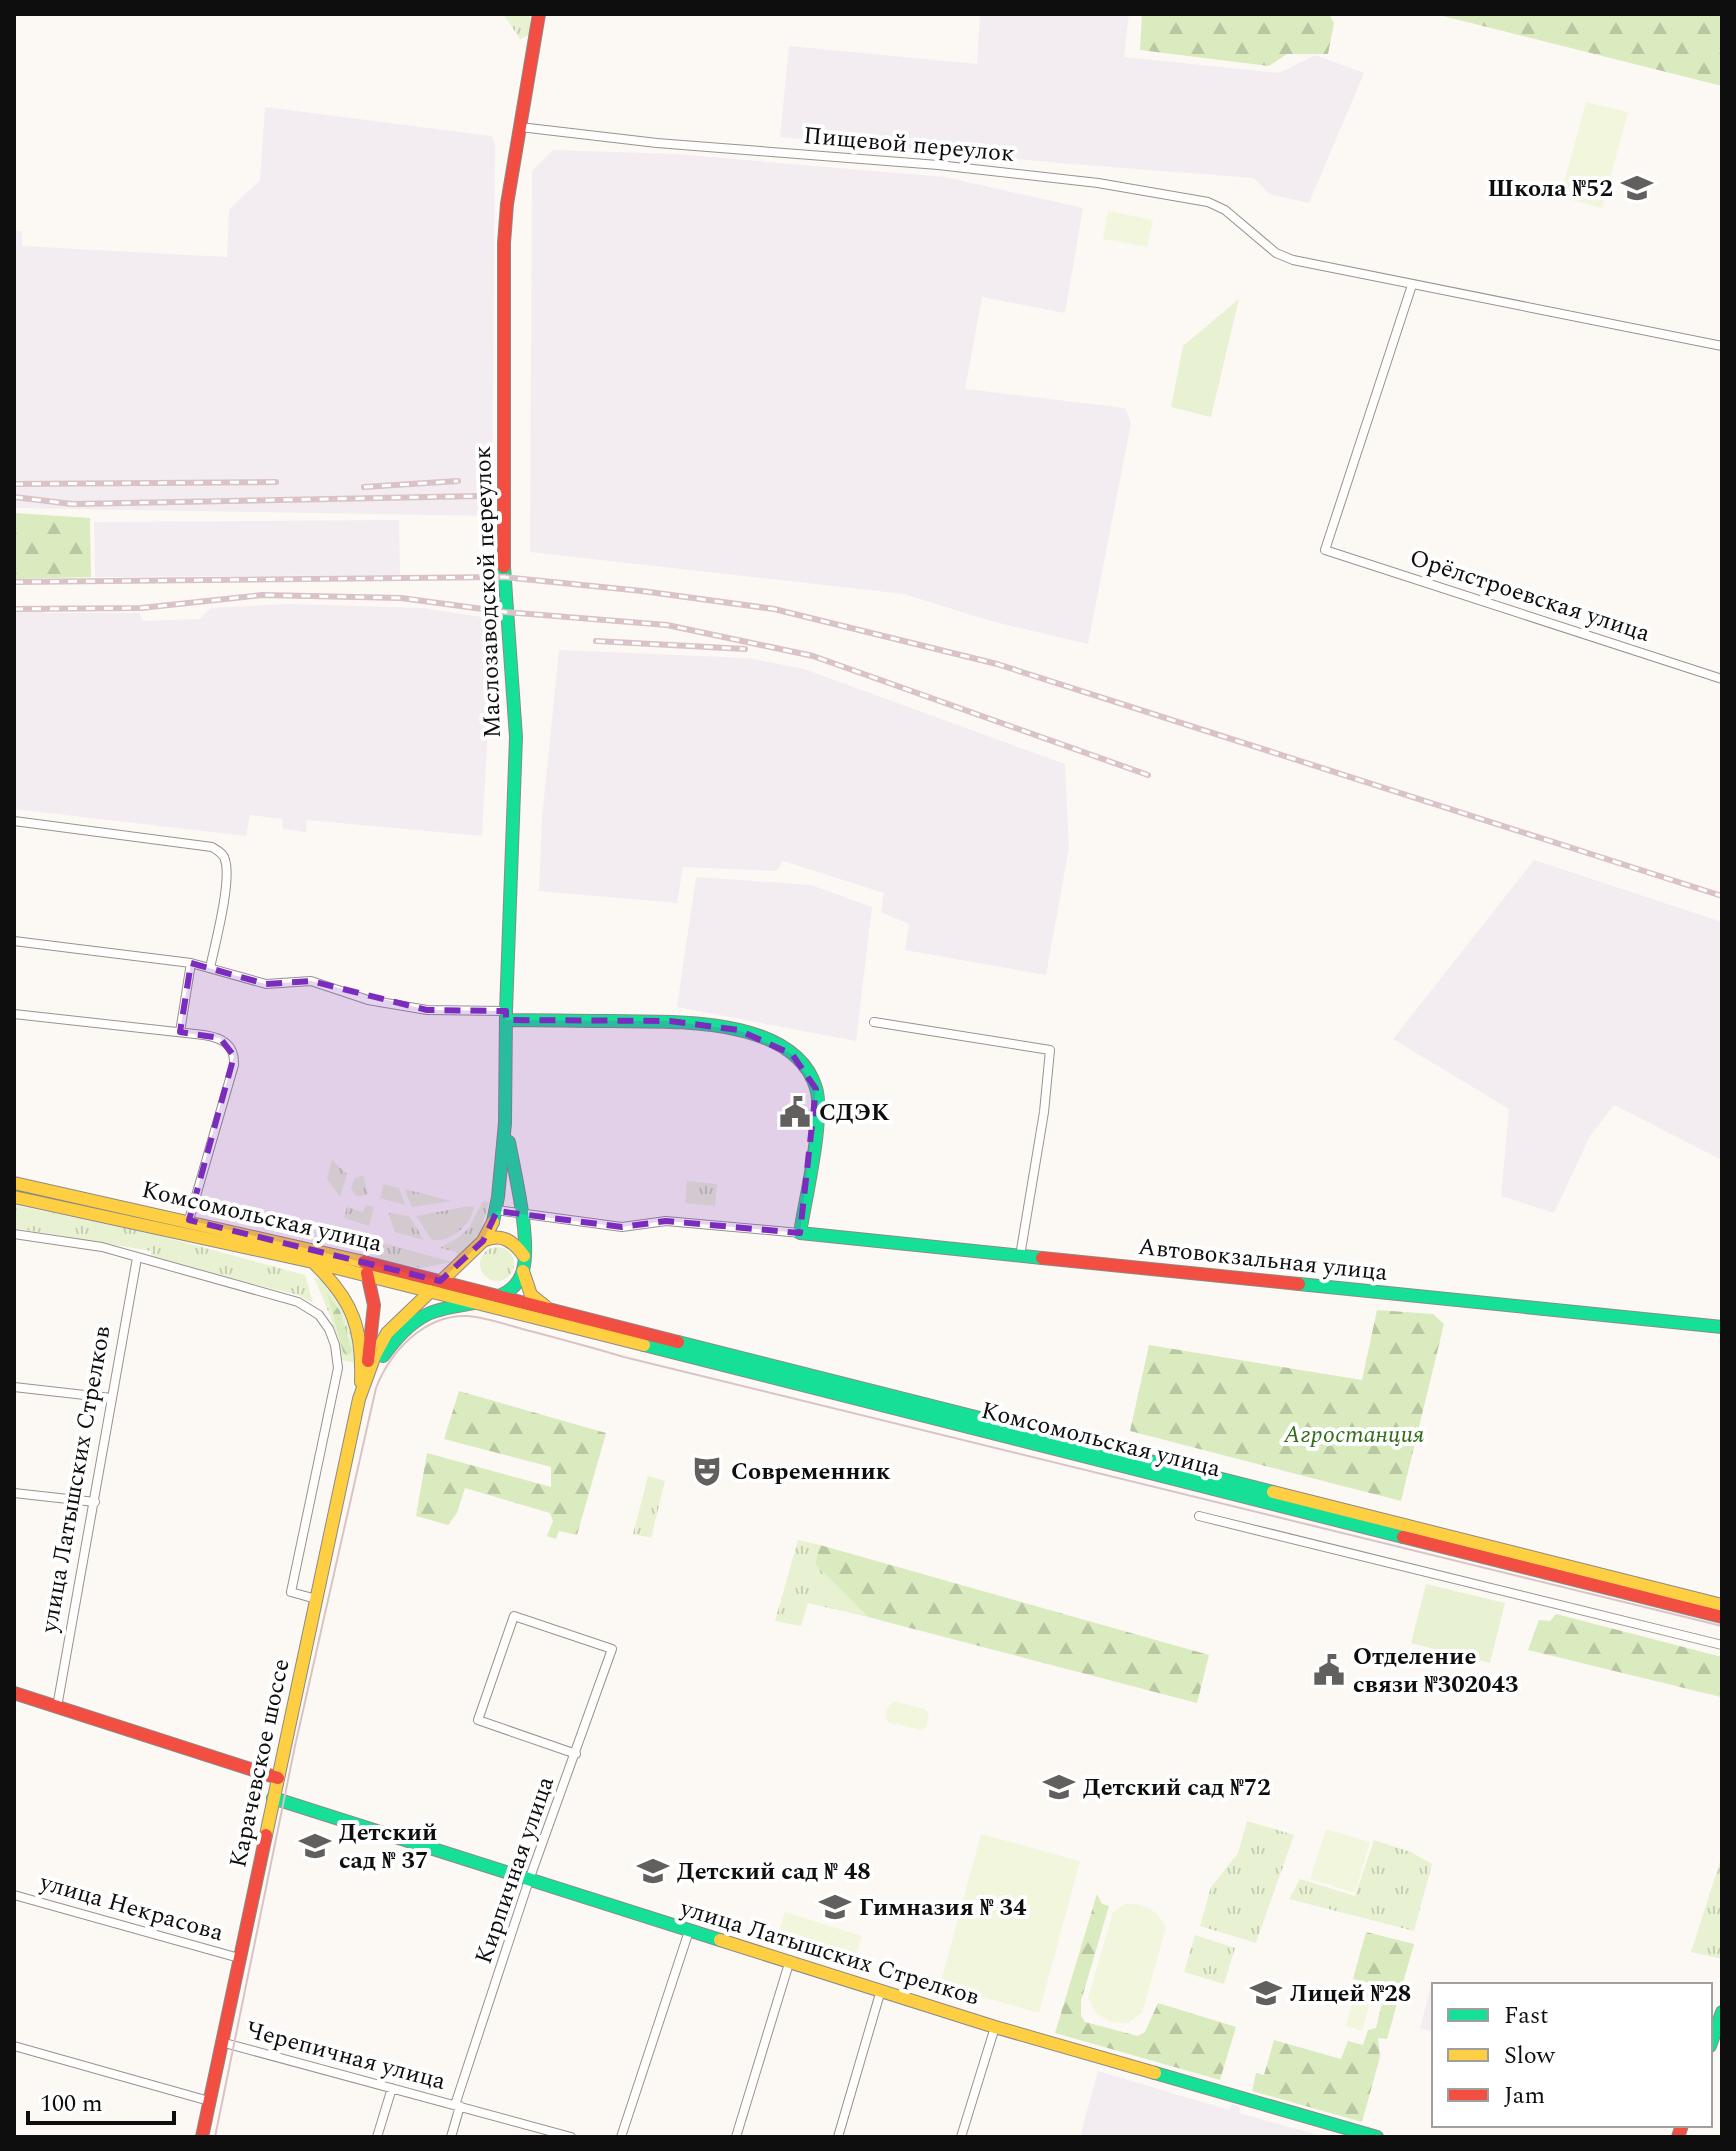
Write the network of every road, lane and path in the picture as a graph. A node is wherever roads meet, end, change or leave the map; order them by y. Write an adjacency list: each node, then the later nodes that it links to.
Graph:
1 (539, 14): 2 (main road, Маслозаводской переулок)
2 (520, 127): 3 (street, Пищевой переулок); 11 (main road, Маслозаводской переулок)
3 (1412, 285): 4 (street); 5 (street, Орёлстроевская улица)
4 (1722, 346)
5 (1722, 679)
6 (14, 821): 9 (street)
7 (14, 941): 8 (street)
8 (191, 963): 9 (street); 13 (street)
9 (210, 968): 11 (street)
10 (14, 1014): 13 (street)
11 (506, 1016): 14 (main road, Маслозаводской переулок); 20 (main road)
12 (874, 1022): 25 (street)
13 (180, 1032): 19 (street)
14 (505, 1123): 17 (main road, Маслозаводской переулок); 18 (main road, Маслозаводской переулок)
15 (14, 1183): 19 (main road, Комсомольская улица)
16 (14, 1197): 28 (main road, Комсомольская улица)
17 (496, 1210): 18 (street, Автовокзальная улица); 22 (main road, Маслозаводской переулок)
18 (519, 1215): 20 (street, Автовокзальная улица); 24 (main road, Маслозаводской переулок)
19 (189, 1220): 27 (main road, Комсомольская улица)
20 (800, 1233): 25 (main road, Автовокзальная улица)
21 (14, 1234): 26 (street)
22 (483, 1241): 23 (main road); 24 (main road)
23 (471, 1254): 31 (main road); 32 (main road)
24 (524, 1256): 29 (main road, Маслозаводской переулок)
25 (1020, 1256): 37 (main road, Автовокзальная улица)
26 (137, 1258): 39 (street, улица Латышских Стрелков); 44 (street)
27 (360, 1261): 30 (main road); 31 (main road, Комсомольская улица)
28 (313, 1262): 30 (main road, Комсомольская улица); 40 (main road)
29 (523, 1271): 34 (main road); 36 (main road)
30 (369, 1277): 33 (main road, Комсомольская улица); 40 (main road)
31 (440, 1281): 32 (main road, Комсомольская улица); 33 (main road)
32 (464, 1287): 34 (main road, Комсомольская улица); 35 (main road)
33 (428, 1292): 35 (main road, Комсомольская улица); 40 (main road)
34 (499, 1296): 35 (main road, Комсомольская улица); 36 (main road, Комсомольская улица)
35 (470, 1302): 40 (main road); 46 (main road, Комсомольская улица)
36 (547, 1308): 45 (main road, Комсомольская улица)
37 (1722, 1327)
38 (14, 1387): 39 (street)
39 (111, 1398): 42 (street, улица Латышских Стрелков)
40 (359, 1399): 44 (main road, Карачевское шоссе)
41 (14, 1493): 42 (street)
42 (95, 1502): 49 (street, улица Латышских Стрелков)
43 (1199, 1516): 47 (street)
44 (317, 1599): 51 (main road, Карачевское шоссе)
45 (1722, 1605)
46 (1722, 1617)
47 (1722, 1645)
48 (14, 1693): 49 (main road)
49 (57, 1707): 51 (main road)
50 (576, 1754): 50 (street, Кирпичная улица); 53 (street, Кирпичная улица)
51 (278, 1778): 52 (main road, Карачевское шоссе)
52 (273, 1798): 53 (main road, улица Латышских Стрелков); 56 (main road, Карачевское шоссе)
53 (529, 1880): 55 (main road, улица Латышских Стрелков); 66 (street, Кирпичная улица)
54 (14, 1895): 56 (street, улица Некрасова)
55 (689, 1931): 57 (main road, улица Латышских Стрелков); 72 (street)
56 (239, 1958): 62 (main road, Карачевское шоссе)
57 (790, 1960): 58 (main road, улица Латышских Стрелков); 73 (street)
58 (881, 1990): 60 (main road, улица Латышских Стрелков); 74 (street)
59 (1722, 2012): 61 (main road)
60 (995, 2027): 75 (street); 76 (main road, улица Латышских Стрелков)
61 (1712, 2040)
62 (221, 2042): 64 (street, Черепичная улица); 65 (main road, Карачевское шоссе)
63 (14, 2046): 65 (street)
64 (392, 2088): 66 (street, Черепичная улица); 69 (street)
65 (209, 2101): 68 (main road, Карачевское шоссе)
66 (458, 2105): 67 (street, Черепичная улица); 70 (street, Черепичная улица)
67 (547, 2134): 71 (street, Черепичная улица)
68 (202, 2137)
69 (377, 2137)
70 (451, 2137)
71 (571, 2137)
72 (621, 2137)
73 (736, 2137)
74 (838, 2137)
75 (961, 2137)
76 (1377, 2137)

